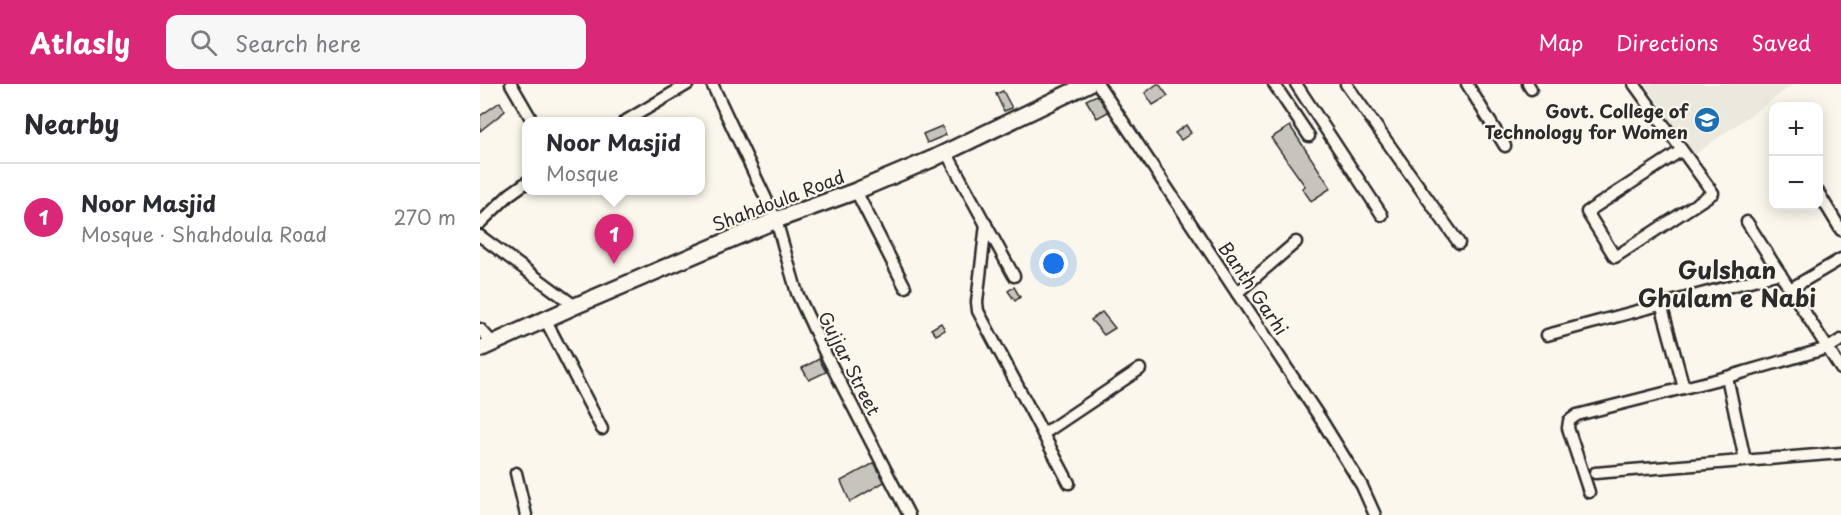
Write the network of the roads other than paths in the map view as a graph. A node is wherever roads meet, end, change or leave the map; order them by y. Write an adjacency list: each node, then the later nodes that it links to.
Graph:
1 (511, 84): 11 (street)
2 (688, 84): 12 (street)
3 (712, 84): 21 (street, Gujjar Street)
4 (1088, 84): 16 (street, Shahdoula Road)
5 (1098, 84): 34 (street, Banth Garhi)
6 (1274, 84): 13 (street)
7 (1296, 84): 20 (street)
8 (1346, 84): 28 (street)
9 (1467, 84): 14 (street)
10 (1634, 84): 15 (street)
11 (530, 117)
12 (632, 117)
13 (1309, 136)
14 (1505, 146)
15 (1682, 150): 15 (street)
16 (946, 152): 18 (street, Shahdoula Road); 24 (street)
17 (522, 186): 23 (street)
18 (856, 191): 21 (street, Shahdoula Road); 32 (street)
19 (1823, 200): 25 (street)
20 (1382, 215)
21 (776, 220): 36 (street, Shahdoula Road); 56 (street, Gujjar Street)
22 (1747, 222): 30 (street)
23 (480, 223)
24 (986, 224): 31 (street); 48 (street)
25 (1841, 230)
26 (480, 236): 36 (street)
27 (1296, 242): 34 (street)
28 (1459, 243)
29 (1841, 259): 33 (street)
30 (1780, 273): 33 (street); 35 (street)
31 (1014, 276)
32 (905, 287)
33 (1790, 289): 42 (street)
34 (1237, 292): 57 (street, Banth Garhi)
35 (1661, 304): 39 (street); 46 (street)
36 (575, 306): 37 (street, Shahdoula Road)
37 (545, 319): 41 (street, Shahdoula Road); 47 (street)
38 (480, 329): 41 (street)
39 (1547, 334)
40 (1841, 340): 42 (street)
41 (486, 346)
42 (1828, 348): 44 (street); 45 (street)
43 (1140, 369): 48 (street)
44 (1841, 369)
45 (1727, 377): 46 (street); 50 (street)
46 (1684, 388): 54 (street)
47 (602, 429)
48 (1042, 434): 53 (street)
49 (1841, 453): 50 (street)
50 (1745, 460): 52 (street)
51 (516, 473): 55 (street)
52 (1595, 473)
53 (1069, 483)
54 (1589, 492)
55 (526, 515)
56 (909, 515)
57 (1375, 515)

